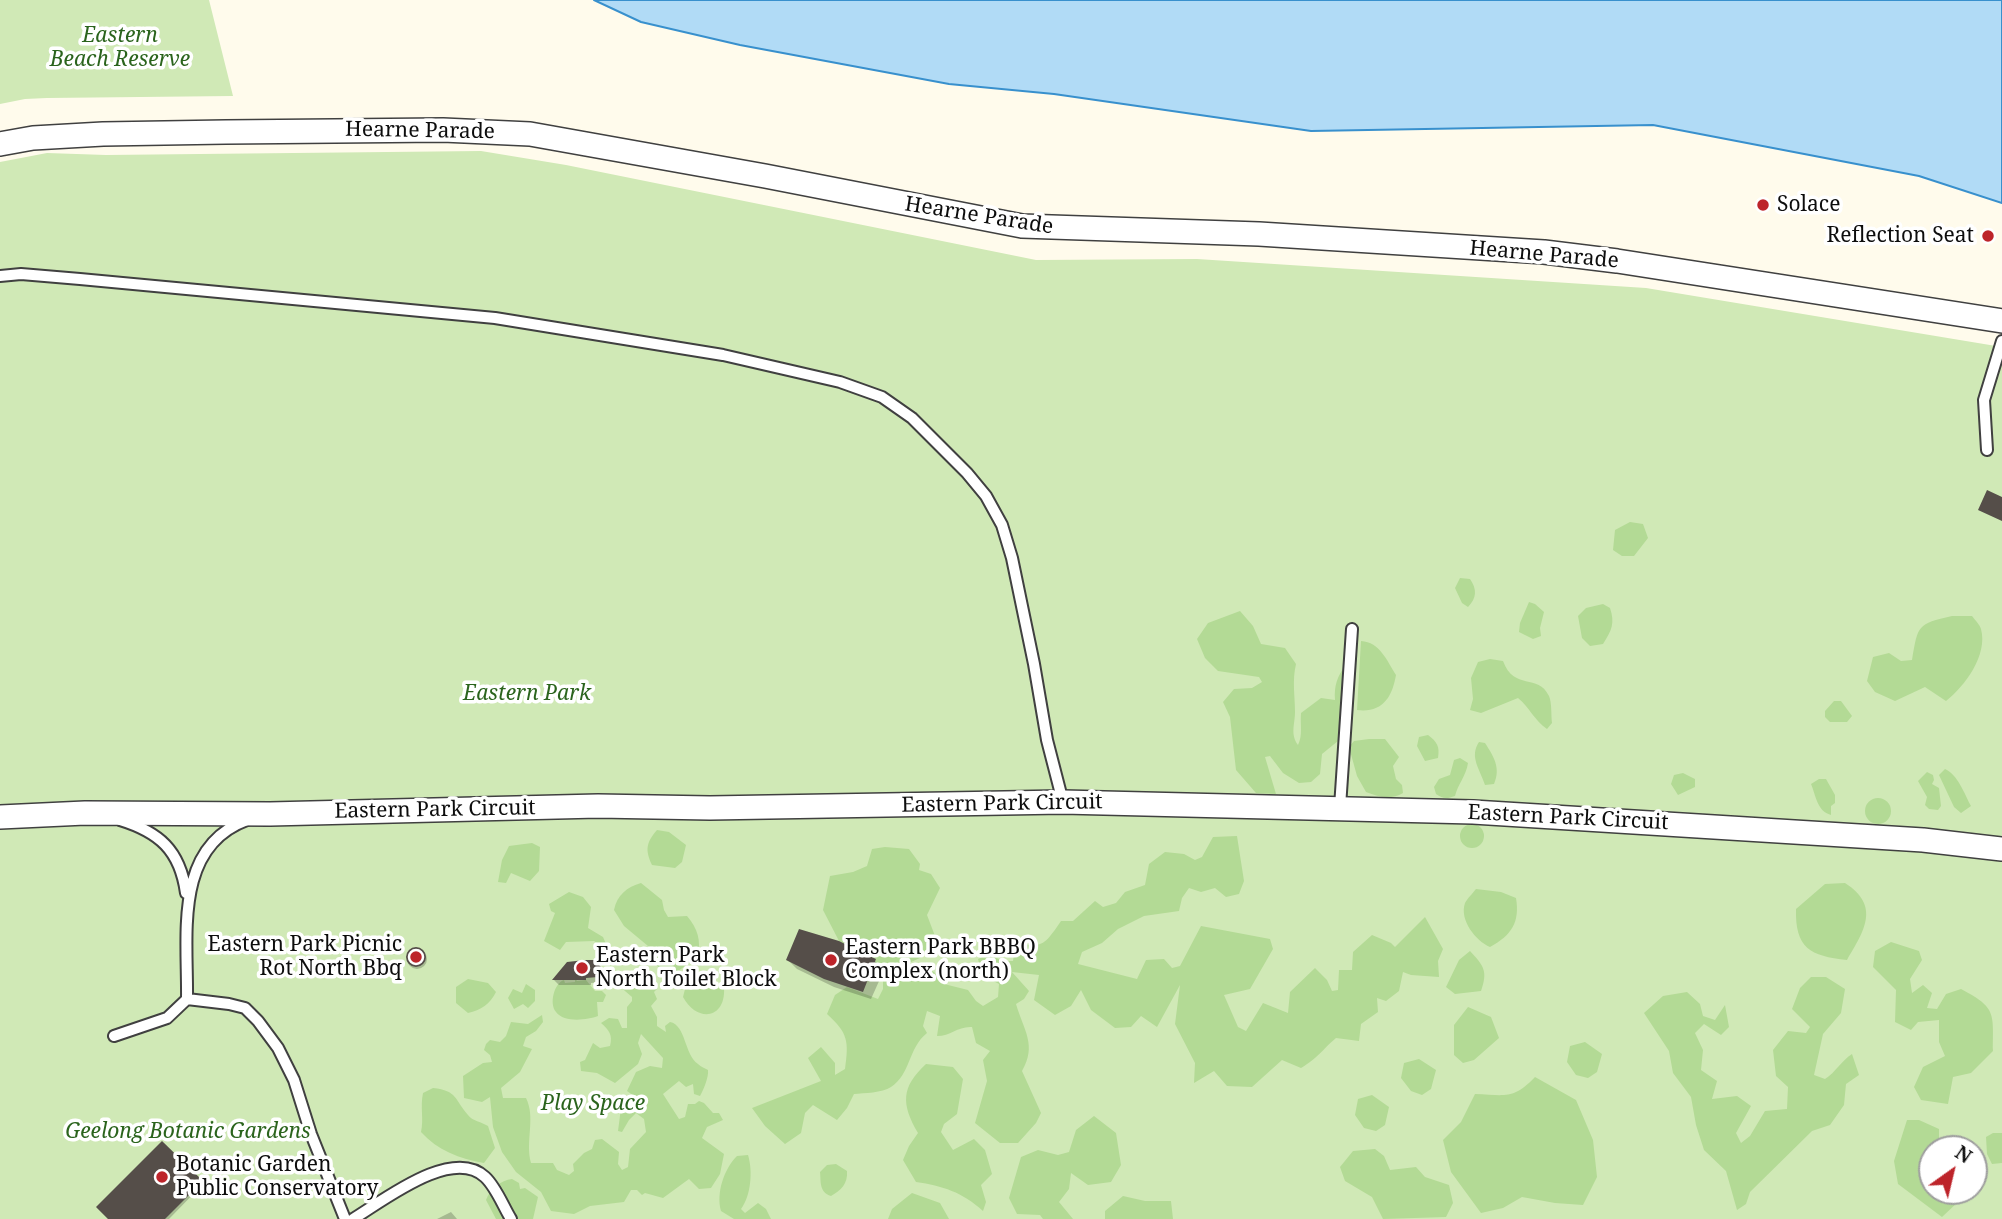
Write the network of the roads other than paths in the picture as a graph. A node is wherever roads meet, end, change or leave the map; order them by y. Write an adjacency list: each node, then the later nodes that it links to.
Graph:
1 (0, 144): 3 (street, Hearne Parade)
2 (0, 276): 7 (lane)
3 (2002, 321)
4 (2002, 341): 5 (lane)
5 (1987, 450)
6 (1352, 629): 8 (lane)
7 (1063, 802): 8 (street, Eastern Park Circuit); 10 (street, Eastern Park Circuit)
8 (1340, 807): 12 (street, Eastern Park Circuit)
9 (85, 813): 10 (street, Eastern Park Circuit); 11 (street, Eastern Park Circuit); 13 (lane)
10 (270, 814): 13 (lane)
11 (0, 817)
12 (2002, 849)
13 (188, 906): 14 (lane)
14 (187, 999): 15 (lane); 16 (lane)
15 (114, 1036)
16 (345, 1219)
17 (353, 1219): 18 (lane)
18 (511, 1219)

